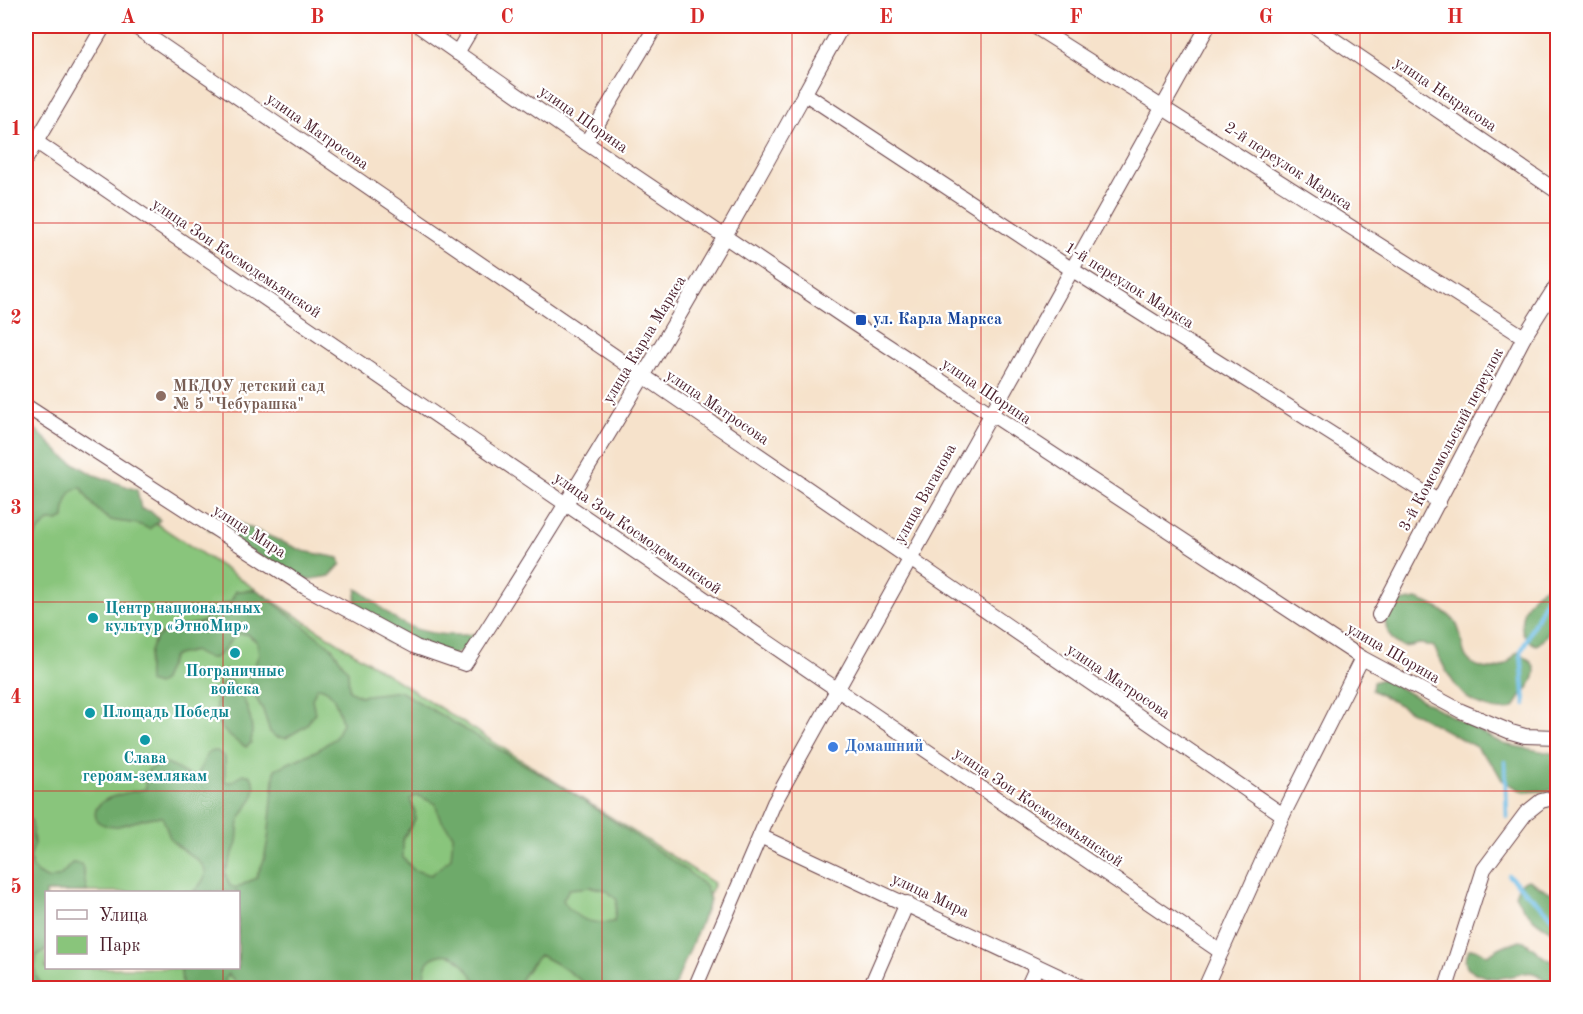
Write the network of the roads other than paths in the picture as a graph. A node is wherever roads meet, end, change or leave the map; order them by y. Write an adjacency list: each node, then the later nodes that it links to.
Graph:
1 (104, 26): 13 (street)
2 (134, 26): 21 (street, улица Матросова)
3 (419, 26): 10 (street, улица Шорина)
4 (473, 26): 10 (street)
5 (656, 26): 14 (street)
6 (842, 26): 11 (street, улица Карла Маркса)
7 (1034, 26): 12 (street, 2-й переулок Маркса)
8 (1208, 26): 12 (street, улица Ваганова)
9 (1314, 26): 16 (street, улица Некрасова)
10 (458, 52): 14 (street, улица Шорина)
11 (804, 93): 17 (street, улица Карла Маркса); 18 (street, 1-й переулок Маркса)
12 (1162, 107): 18 (street, улица Ваганова); 20 (street, 2-й переулок Маркса)
13 (35, 141): 15 (street); 25 (street, улица Зои Космодемьянской)
14 (586, 143): 17 (street, улица Шорина)
15 (26, 159)
16 (1557, 192)
17 (724, 237): 21 (street, улица Карла Маркса); 23 (street, улица Шорина)
18 (1071, 269): 23 (street, улица Ваганова); 24 (street, 1-й переулок Маркса)
19 (1557, 283): 20 (street, 3-й Комсомольский переулок)
20 (1524, 337): 24 (street, 3-й Комсомольский переулок)
21 (642, 377): 25 (street, улица Карла Маркса); 26 (street, улица Матросова)
22 (26, 406): 29 (street, улица Мира)
23 (990, 414): 26 (street, улица Ваганова); 28 (street, улица Шорина)
24 (1439, 502): 27 (street, 3-й Комсомольский переулок)
25 (566, 505): 29 (street, улица Карла Маркса); 30 (street, улица Зои Космодемьянской)
26 (909, 558): 30 (street, улица Ваганова); 33 (street, улица Матросова)
27 (1379, 615)
28 (1362, 658): 31 (street, улица Шорина); 33 (street)
29 (465, 664)
30 (835, 690): 34 (street, улица Ваганова); 36 (street, улица Зои Космодемьянской)
31 (1557, 736)
32 (1557, 797): 43 (street)
33 (1283, 815): 36 (street)
34 (760, 836): 35 (street, улица Мира); 38 (street, улица Ваганова)
35 (907, 903): 37 (street, улица Мира); 39 (street)
36 (1221, 952): 42 (street)
37 (1037, 966): 40 (street); 41 (street, улица Мира)
38 (695, 988)
39 (870, 988)
40 (1028, 988)
41 (1084, 988)
42 (1204, 988)
43 (1446, 988)

